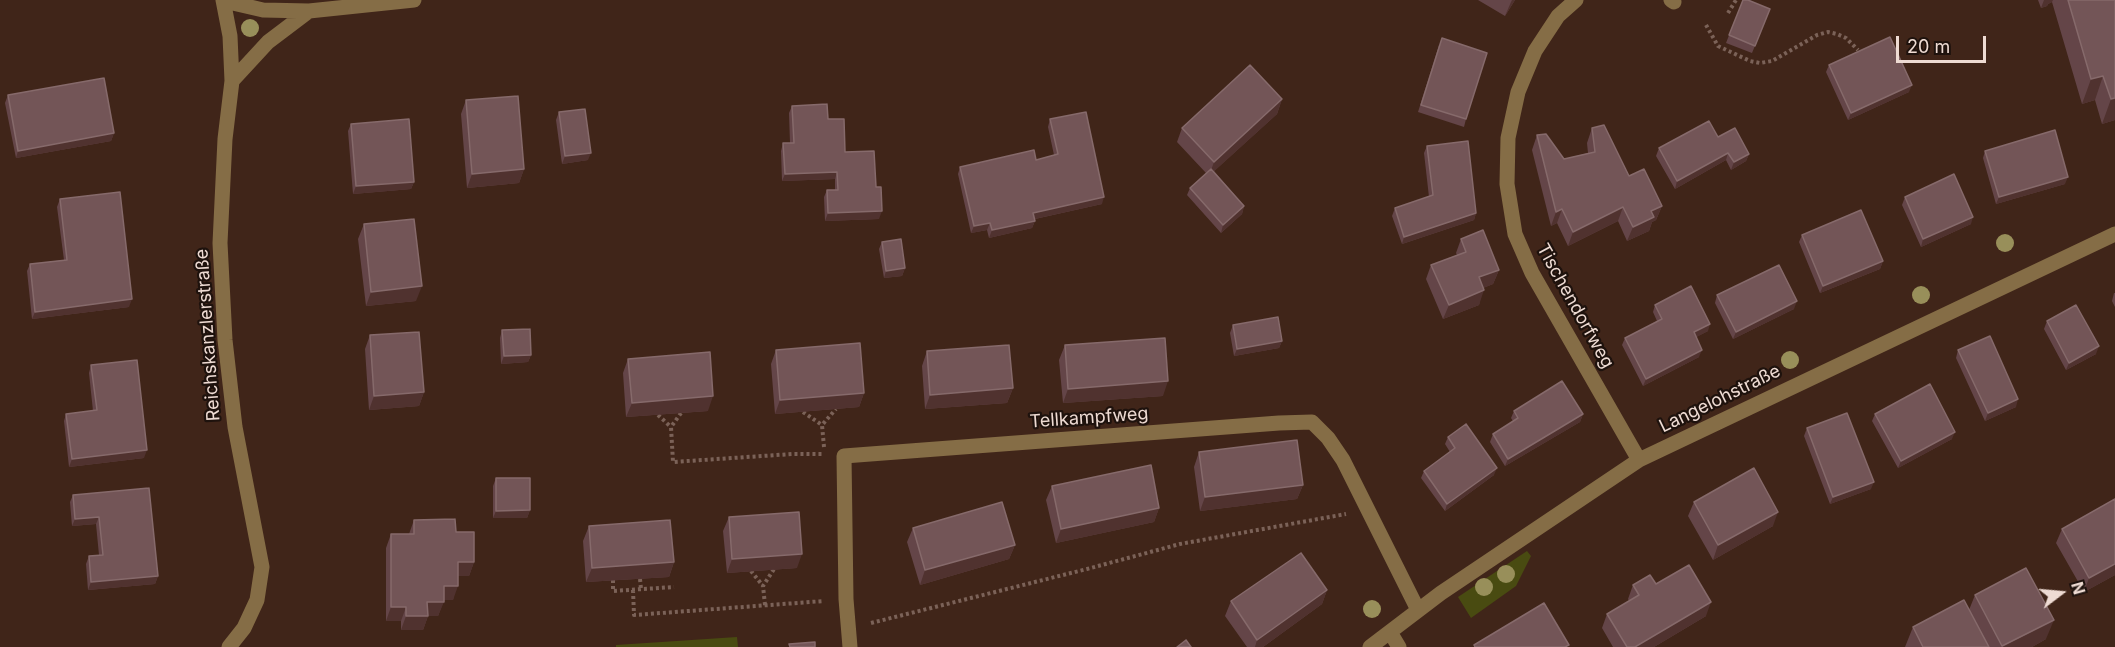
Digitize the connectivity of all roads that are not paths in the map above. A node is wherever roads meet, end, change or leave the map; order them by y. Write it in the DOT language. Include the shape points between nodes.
graph roads {
  1 [pos="224,0"];
  2 [pos="414,0"];
  3 [pos="1576,0"];
  4 [pos="309,11"];
  5 [pos="232,81"];
  6 [pos="2115,234"];
  7 [pos="1640,460"];
  8 [pos="1418,610"];
  9 [pos="1390,632"];
  10 [pos="229,647"];
  11 [pos="850,647"];
  12 [pos="1370,647"];
  13 [pos="1399,647"];
  1 -- 4 [label="street, Reichskanzlerstraße" via="263,10"];
  1 -- 5 [label="street, Reichskanzlerstraße"];
  2 -- 4 [label="street, Reichskanzlerstraße"];
  3 -- 7 [label="street, Tischendorfweg" via="1558,16 1535,51 1518,92 1508,138 1507,184 1515,234 1532,273"];
  4 -- 5 [label="street" via="267,42"];
  5 -- 10 [label="street, Reichskanzlerstraße" via="220,239 225,340 235,427 262,567 257,600 244,628"];
  6 -- 7 [label="street, Langelohstraße"];
  7 -- 8 [label="street, Langelohstraße"];
  8 -- 9 [label="street, Langelohstraße"];
  8 -- 11 [label="street, Tellkampfweg" via="1343,460 1328,438 1312,423 1279,423 844,456"];
  9 -- 12 [label="street, Langelohstraße"];
  9 -- 13 [label="street"];
}
